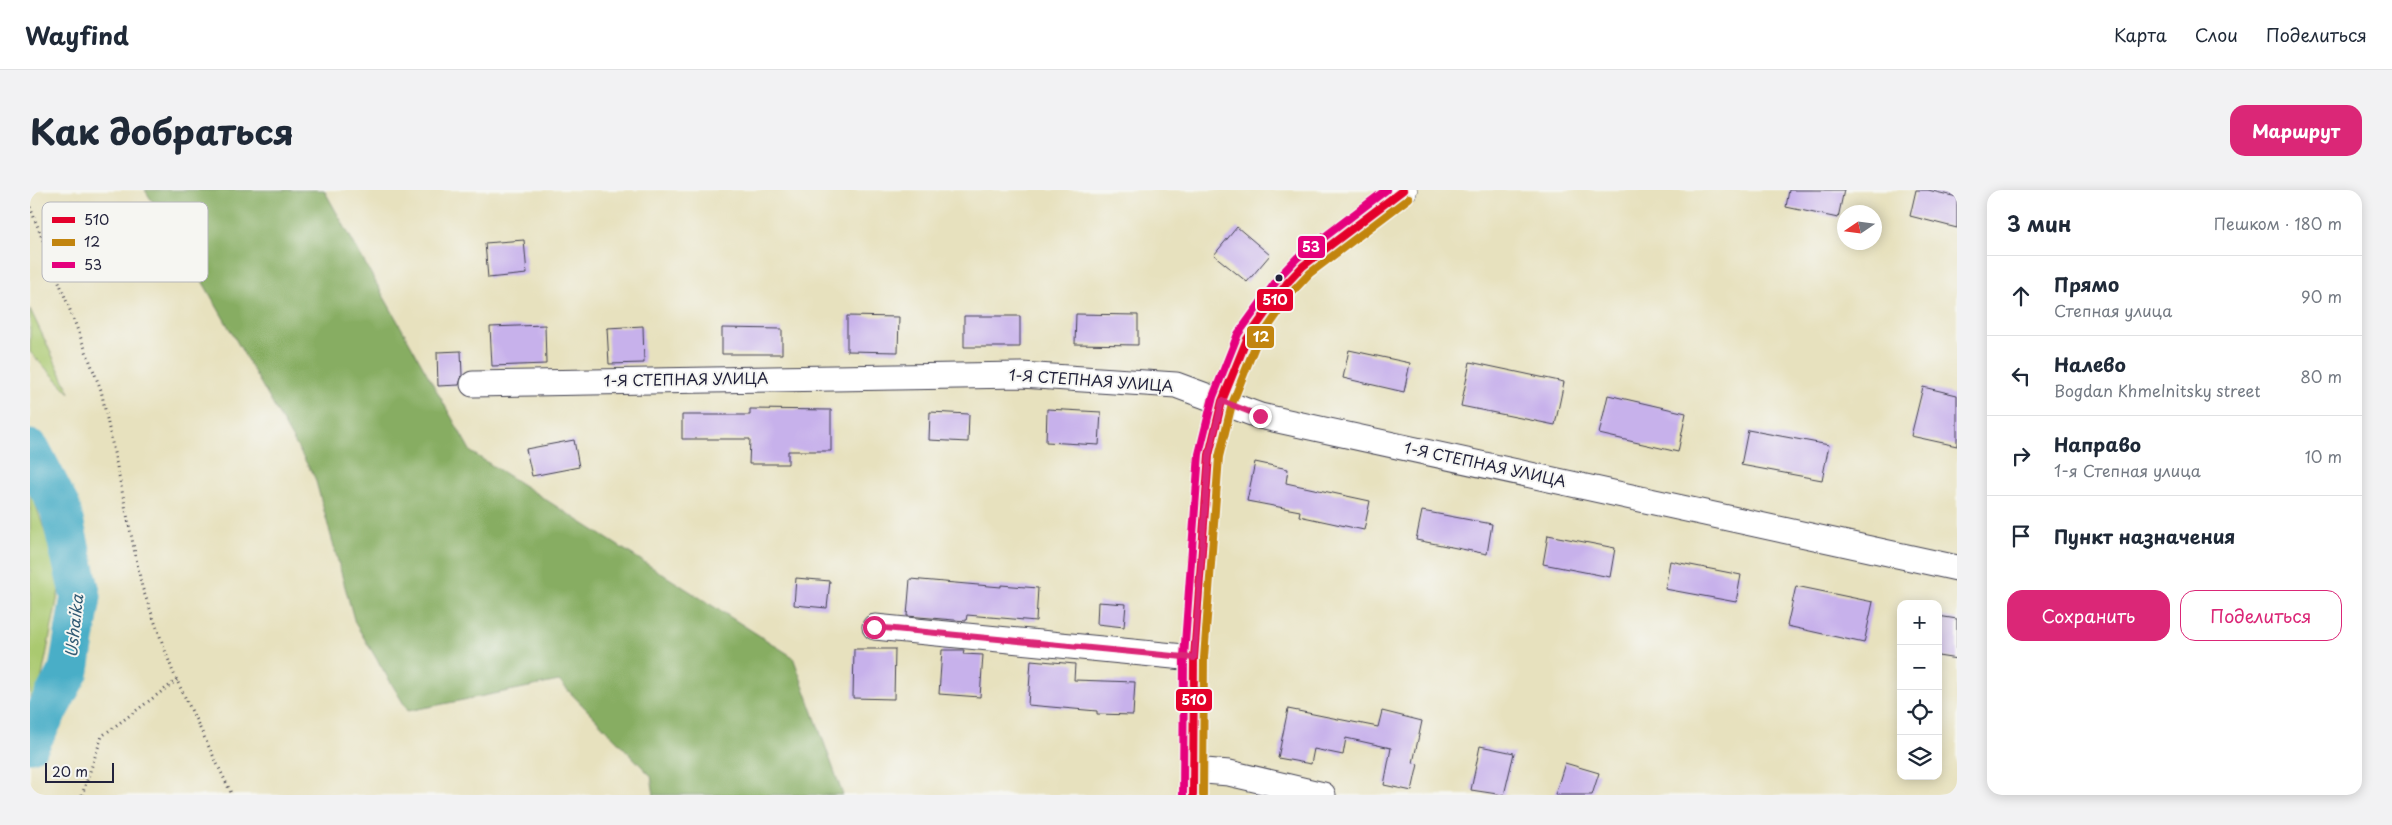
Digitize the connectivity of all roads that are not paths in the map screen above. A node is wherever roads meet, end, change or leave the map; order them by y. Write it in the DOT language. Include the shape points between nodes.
graph roads {
  1 [pos="1403,190"];
  2 [pos="473,384"];
  3 [pos="1222,401"];
  4 [pos="1957,568"];
  5 [pos="874,627"];
  6 [pos="1194,658"];
  7 [pos="1193,783"];
  8 [pos="1323,795"];
  1 -- 3 [label="street" via="1303,266 1287,283 1247,339"];
  2 -- 3 [label="street, 1-Я СТЕПНАЯ УЛИЦА" via="1021,375 1176,385"];
  3 -- 4 [label="street, 1-Я СТЕПНАЯ УЛИЦА" via="1260,416"];
  3 -- 6 [label="street" via="1209,455"];
  5 -- 6 [label="street"];
  6 -- 7 [label="street"];
  7 -- 8 [label="street" via="1229,773"];
}
